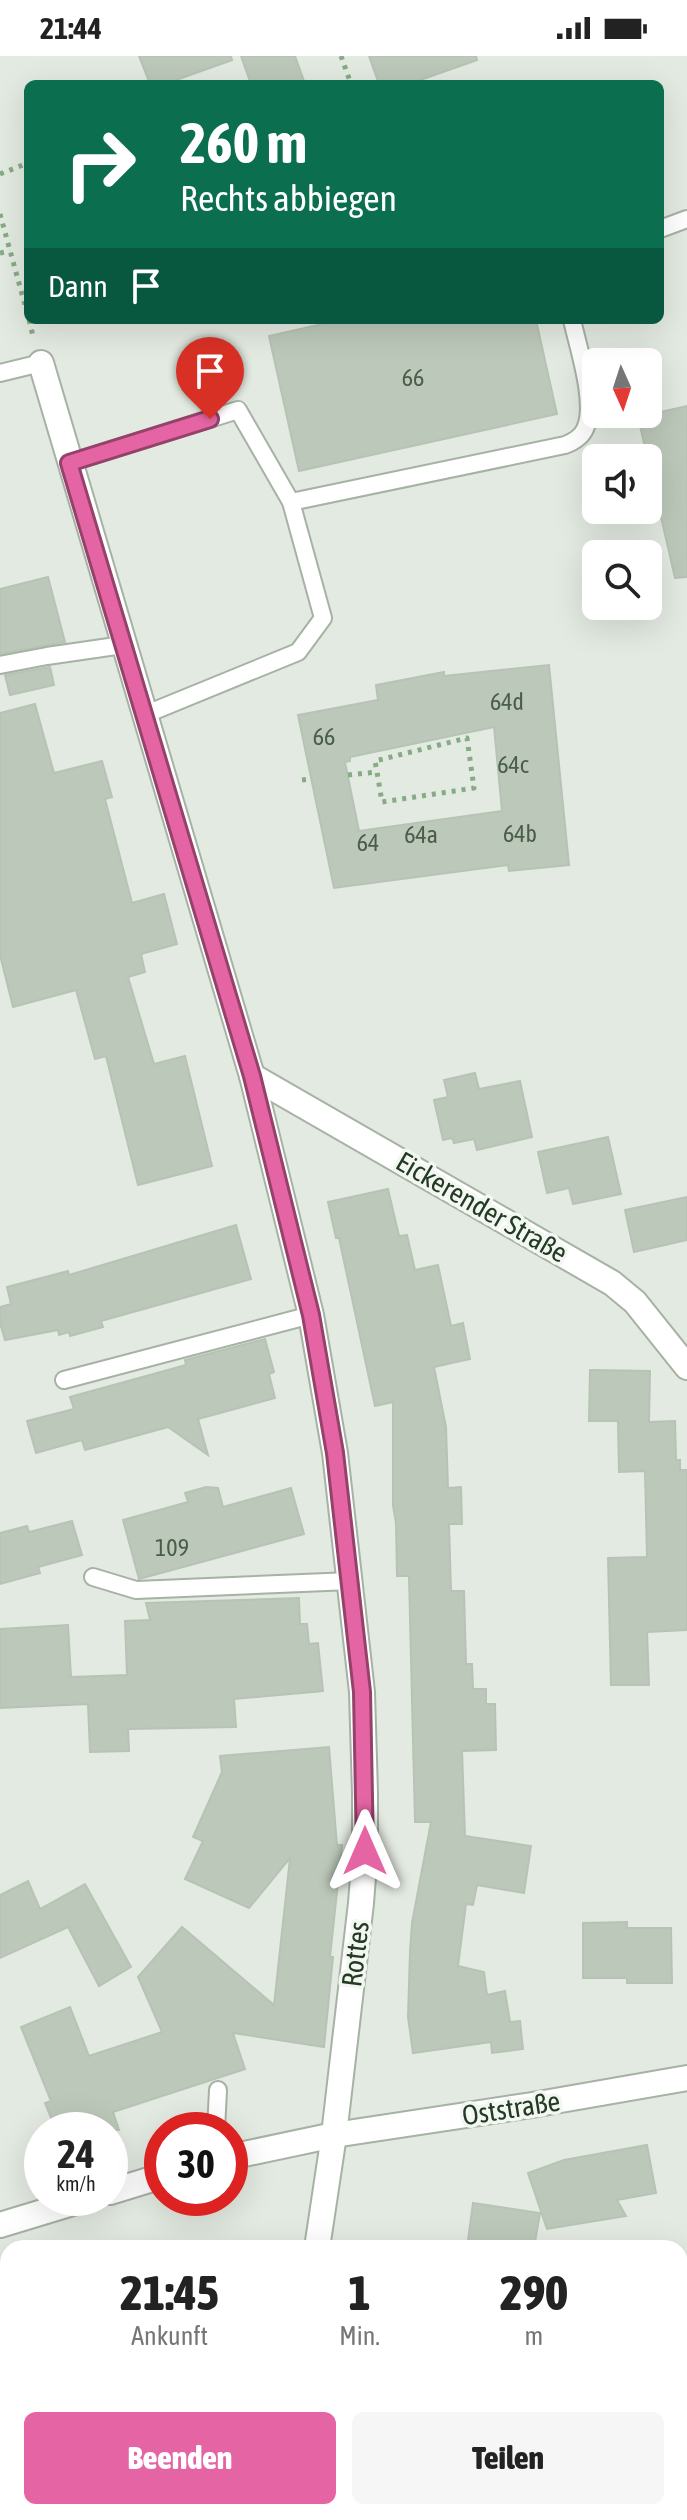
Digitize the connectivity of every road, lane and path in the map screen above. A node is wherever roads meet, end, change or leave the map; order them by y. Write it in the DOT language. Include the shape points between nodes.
graph roads {
  1 [pos="341,56"];
  2 [pos="350,80"];
  3 [pos="24,165"];
  4 [pos="0,174"];
  5 [pos="0,214"];
  6 [pos="687,219"];
  7 [pos="664,228"];
  8 [pos="10,251"];
  9 [pos="0,253"];
  10 [pos="24,302"];
  11 [pos="573,324"];
  12 [pos="41,363"];
  13 [pos="0,373"];
  14 [pos="69,463"];
  15 [pos="291,502"];
  16 [pos="123,645"];
  17 [pos="0,665"];
  18 [pos="144,715"];
  19 [pos="377,772"];
  20 [pos="348,775"];
  21 [pos="312,779"];
  22 [pos="302,780"];
  23 [pos="252,1076"];
  24 [pos="311,1315"];
  25 [pos="687,1367"];
  26 [pos="64,1380"];
  27 [pos="93,1577"];
  28 [pos="351,1581"];
  29 [pos="687,2078"];
  30 [pos="218,2090"];
  31 [pos="217,2112"];
  32 [pos="334,2135"];
  33 [pos="248,2153"];
  34 [pos="30,2216"];
  35 [pos="0,2225"];
  36 [pos="318,2240"];
  1 -- 2 [label="path"];
  3 -- 4 [label="path"];
  5 -- 8 [label="path"];
  6 -- 7 [label="lane"];
  8 -- 9 [label="path"];
  8 -- 10 [label="path"];
  11 -- 15 [label="lane" via="588,399 586,427 578,438 565,445"];
  12 -- 13 [label="lane"];
  12 -- 14 [label="street, Rottes"];
  14 -- 15 [label="lane" via="238,410"];
  14 -- 16 [label="street, Rottes"];
  15 -- 18 [label="lane" via="323,618 298,652"];
  16 -- 17 [label="lane"];
  16 -- 18 [label="street, Rottes"];
  18 -- 23 [label="street, Rottes"];
  19 -- 19 [label="path" via="382,802 474,788 467,738 375,761"];
  19 -- 20 [label="path"];
  21 -- 22 [label="path"];
  23 -- 24 [label="street, Rottes"];
  23 -- 25 [label="street, Eickerender Straße" via="612,1283 635,1302"];
  24 -- 26 [label="lane"];
  24 -- 28 [label="street, Rottes"];
  27 -- 28 [label="lane" via="136,1590"];
  28 -- 32 [label="street, Rottes" via="362,1692 365,1851"];
  29 -- 32 [label="street, Oststraße"];
  30 -- 31 [label="lane"];
  32 -- 33 [label="street"];
  32 -- 36 [label="street, Rottes"];
  34 -- 35 [label="street"];
}
